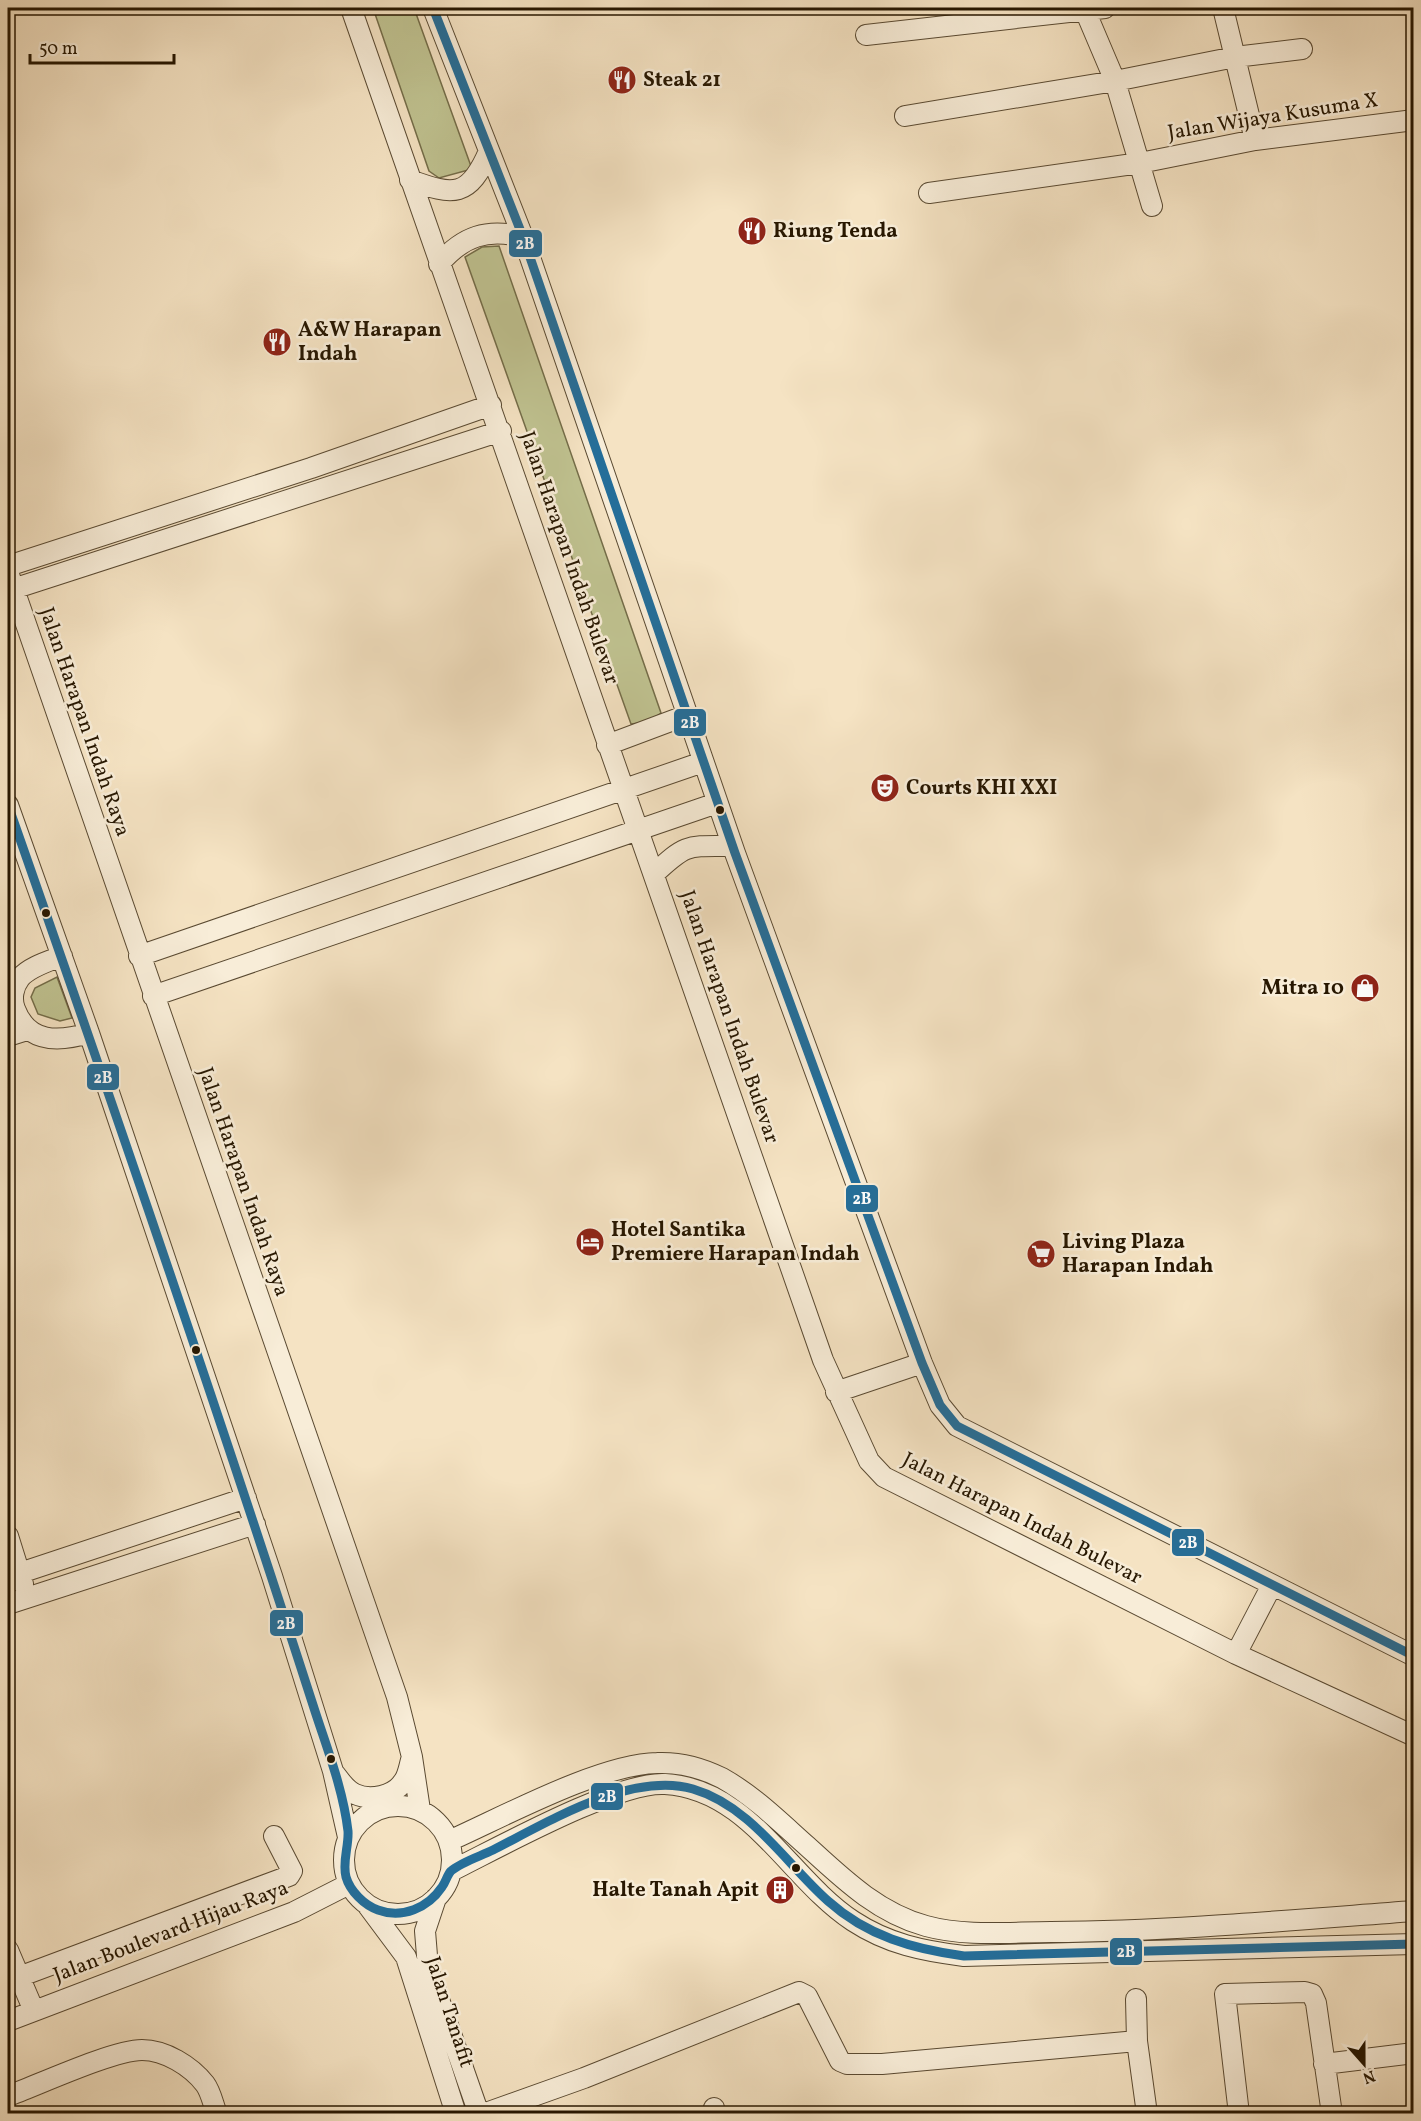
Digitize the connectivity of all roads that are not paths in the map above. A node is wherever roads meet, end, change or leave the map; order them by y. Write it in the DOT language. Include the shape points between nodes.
graph roads {
  1 [pos="351,8"];
  2 [pos="433,8"];
  3 [pos="1105,8"];
  4 [pos="1222,8"];
  5 [pos="1085,9"];
  6 [pos="866,35"];
  7 [pos="1302,48"];
  8 [pos="1235,57"];
  9 [pos="1115,81"];
  10 [pos="905,116"];
  11 [pos="1413,120"];
  12 [pos="1255,140"];
  13 [pos="489,151"];
  14 [pos="1140,163"];
  15 [pos="410,180"];
  16 [pos="929,193"];
  17 [pos="1152,206"];
  18 [pos="523,237"];
  19 [pos="439,264"];
  20 [pos="491,405"];
  21 [pos="501,431"];
  22 [pos="8,566"];
  23 [pos="10,580"];
  24 [pos="687,715"];
  25 [pos="607,745"];
  26 [pos="703,762"];
  27 [pos="623,791"];
  28 [pos="717,802"];
  29 [pos="8,805"];
  30 [pos="638,831"];
  31 [pos="732,846"];
  32 [pos="654,874"];
  33 [pos="62,956"];
  34 [pos="139,956"];
  35 [pos="153,996"];
  36 [pos="10,997"];
  37 [pos="27,1030"];
  38 [pos="89,1034"];
  39 [pos="8,1036"];
  40 [pos="913,1366"];
  41 [pos="836,1392"];
  42 [pos="246,1498"];
  43 [pos="255,1524"];
  44 [pos="8,1536"];
  45 [pos="14,1575"];
  46 [pos="1269,1592"];
  47 [pos="28,1598"];
  48 [pos="8,1604"];
  49 [pos="1238,1651"];
  50 [pos="1413,1656"];
  51 [pos="1413,1736"];
  52 [pos="412,1757"];
  53 [pos="333,1771"];
  54 [pos="420,1810"];
  55 [pos="274,1836"];
  56 [pos="348,1838"];
  57 [pos="449,1841"];
  58 [pos="451,1870"];
  59 [pos="349,1884"];
  60 [pos="436,1898"];
  61 [pos="364,1902"];
  62 [pos="1413,1911"];
  63 [pos="1413,1944"];
  64 [pos="8,1950"];
  65 [pos="13,1979"];
  66 [pos="1136,1999"];
  67 [pos="34,2011"];
  68 [pos="8,2017"];
  69 [pos="1137,2041"];
  70 [pos="1413,2053"];
  71 [pos="1324,2064"];
  72 [pos="8,2096"];
  73 [pos="217,2114"];
  74 [pos="456,2114"];
  75 [pos="481,2114"];
  76 [pos="1147,2114"];
  77 [pos="1239,2114"];
  78 [pos="1332,2114"];
  1 -- 15 [label="street, Jalan Harapan Indah Bulevar"];
  2 -- 13 [label="street"];
  3 -- 5 [label="street"];
  4 -- 8 [label="street"];
  5 -- 6 [label="street"];
  5 -- 9 [label="street"];
  7 -- 8 [label="street"];
  8 -- 9 [label="street"];
  8 -- 12 [label="street"];
  9 -- 10 [label="street"];
  9 -- 14 [label="street"];
  11 -- 12 [label="street, Jalan Wijaya Kusuma X"];
  12 -- 14 [label="street, Jalan Wijaya Kusuma X"];
  13 -- 15 [label="street" via="478,176 457,190 442,192"];
  13 -- 18 [label="street"];
  14 -- 16 [label="street, Jalan Wijaya Kusuma X"];
  14 -- 17 [label="street"];
  15 -- 19 [label="street, Jalan Harapan Indah Bulevar"];
  18 -- 19 [label="street" via="504,232 477,236 455,245"];
  18 -- 24 [label="street"];
  19 -- 20 [label="street, Jalan Harapan Indah Bulevar"];
  20 -- 21 [label="street, Jalan Harapan Indah Bulevar"];
  20 -- 22 [label="street" via="300,472"];
  21 -- 23 [label="street"];
  21 -- 25 [label="street, Jalan Harapan Indah Bulevar"];
  23 -- 34 [label="street, Jalan Harapan Indah Raya"];
  24 -- 25 [label="street"];
  24 -- 26 [label="street"];
  25 -- 27 [label="street, Jalan Harapan Indah Bulevar"];
  26 -- 27 [label="street"];
  26 -- 28 [label="street"];
  27 -- 30 [label="street, Jalan Harapan Indah Bulevar"];
  27 -- 34 [label="street"];
  28 -- 30 [label="street"];
  28 -- 31 [label="street"];
  29 -- 33 [label="street"];
  30 -- 32 [label="street, Jalan Harapan Indah Bulevar"];
  30 -- 35 [label="street"];
  31 -- 32 [label="street" via="679,850"];
  31 -- 40 [label="street"];
  32 -- 41 [label="street, Jalan Harapan Indah Bulevar"];
  33 -- 36 [label="street" via="42,963 20,978"];
  33 -- 38 [label="street"];
  34 -- 35 [label="street, Jalan Harapan Indah Raya"];
  35 -- 52 [label="street, Jalan Harapan Indah Raya" via="397,1697"];
  36 -- 37 [label="street"];
  37 -- 38 [label="street" via="46,1038 66,1040"];
  37 -- 39 [label="street"];
  38 -- 42 [label="street"];
  40 -- 41 [label="street"];
  40 -- 46 [label="street" via="957,1426"];
  41 -- 49 [label="street, Jalan Harapan Indah Bulevar" via="869,1461 884,1477"];
  42 -- 43 [label="street"];
  42 -- 45 [label="street"];
  43 -- 47 [label="street"];
  43 -- 53 [label="street"];
  44 -- 45 [label="street"];
  45 -- 47 [label="street"];
  46 -- 49 [label="street"];
  46 -- 50 [label="street"];
  47 -- 48 [label="street"];
  49 -- 51 [label="street, Jalan Harapan Indah Bulevar"];
  52 -- 53 [label="street" via="403,1783 393,1792 377,1797 356,1795 344,1787"];
  52 -- 54 [label="street, Jalan Harapan Indah Raya"];
  53 -- 56 [label="street"];
  54 -- 56 [label="street" via="396,1806 379,1810 363,1819"];
  54 -- 57 [label="street" via="438,1823"];
  55 -- 65 [label="street" via="290,1864 289,1876"];
  56 -- 59 [label="street" via="344,1861"];
  57 -- 58 [label="street"];
  57 -- 62 [label="street" via="574,1785 626,1767 665,1763 696,1768 721,1778 774,1816 865,1897 895,1915 927,1926 964,1932 1131,1931"];
  58 -- 60 [label="street"];
  58 -- 63 [label="street" via="597,1802 665,1784 717,1800 737,1813 852,1920 915,1950 964,1956"];
  59 -- 61 [label="street"];
  59 -- 67 [label="street, Jalan Boulevard Hijau Raya" via="294,1912"];
  60 -- 61 [label="street" via="406,1913 384,1912"];
  60 -- 75 [label="street, Jalan Tanafit" via="425,1931 428,1968"];
  61 -- 74 [label="street, Jalan Tanafit" via="406,1957"];
  64 -- 65 [label="street"];
  65 -- 67 [label="street"];
  66 -- 69 [label="street"];
  67 -- 68 [label="street, Jalan Boulevard Hijau Raya"];
  69 -- 75 [label="street" via="847,2064 837,2057 807,1996 799,1992 584,2078"];
  69 -- 76 [label="street"];
  70 -- 71 [label="street"];
  71 -- 77 [label="street" via="1312,1994 1225,1994"];
  71 -- 78 [label="street"];
  72 -- 73 [label="street" via="126,2052 148,2050 183,2064 206,2085"];
}
